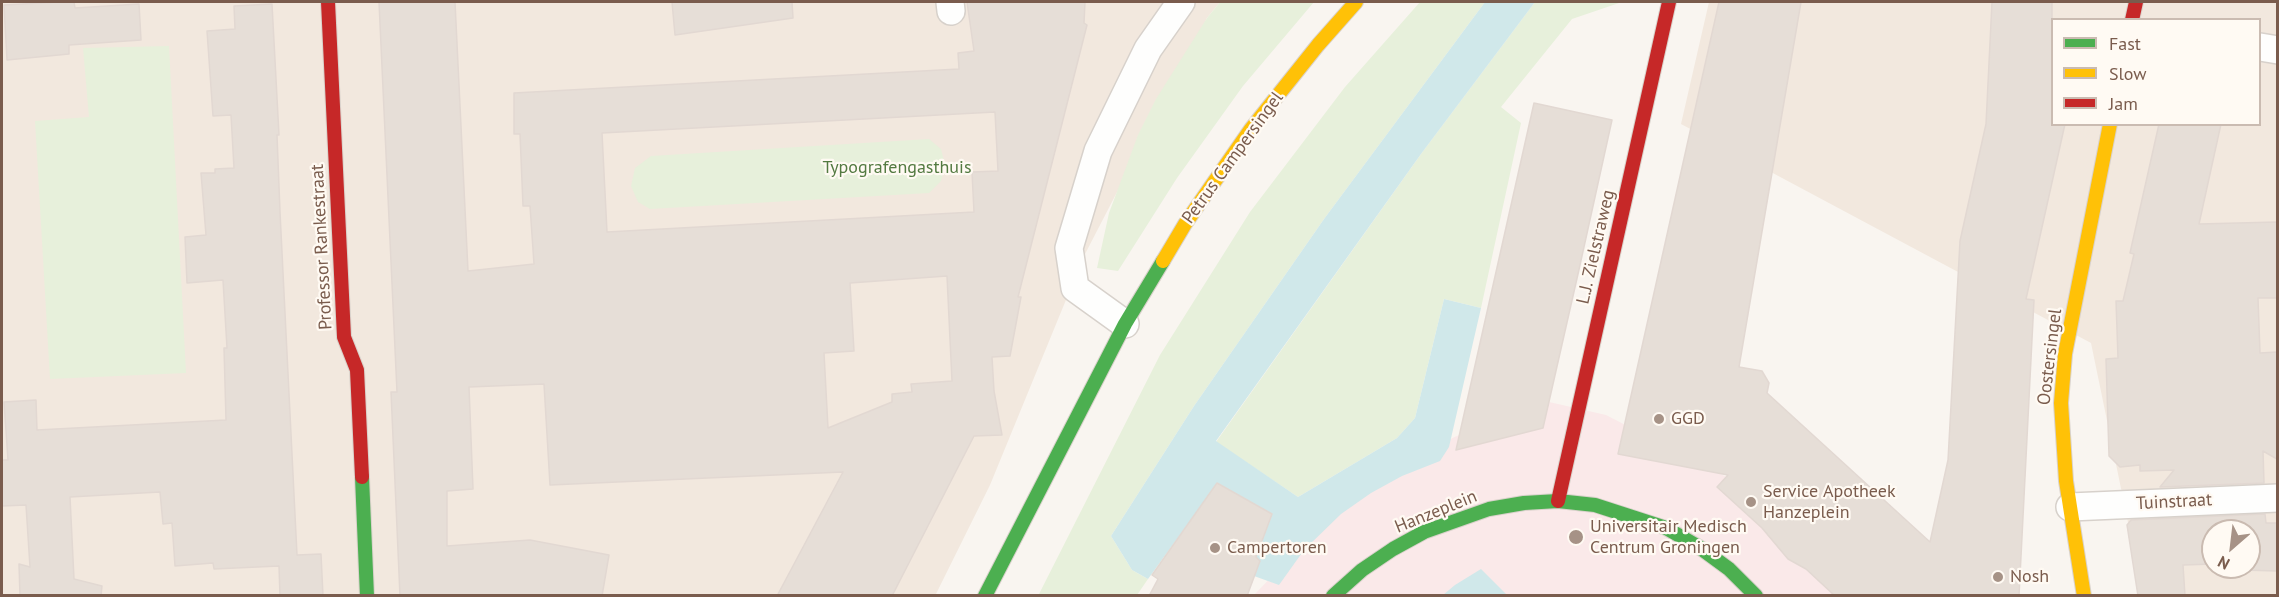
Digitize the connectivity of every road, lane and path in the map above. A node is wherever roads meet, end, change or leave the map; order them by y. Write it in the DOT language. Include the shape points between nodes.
graph roads {
  1 [pos="328,2"];
  2 [pos="1181,2"];
  3 [pos="1356,2"];
  4 [pos="1669,2"];
  5 [pos="2136,2"];
  6 [pos="2132,18"];
  7 [pos="2261,47"];
  8 [pos="2277,51"];
  9 [pos="2110,126"];
  10 [pos="1125,324"];
  11 [pos="2277,498"];
  12 [pos="1558,501"];
  13 [pos="2070,507"];
  14 [pos="987,594"];
  15 [pos="367,596"];
  16 [pos="1333,596"];
  17 [pos="1756,596"];
  18 [pos="2084,596"];
  1 -- 15 [label="street, Professor Rankestraat" via="344,337 357,370"];
  2 -- 10 [label="street" via="1148,49 1098,151 1069,248 1075,288"];
  3 -- 10 [label="street, Petrus Campersingel" via="1290,79 1217,176"];
  4 -- 12 [label="street, L.J. Zielstraweg"];
  5 -- 6 [label="street"];
  7 -- 8 [label="street"];
  9 -- 13 [label="street, Oostersingel" via="2065,354 2062,442"];
  10 -- 14 [label="street, Petrus Campersingel"];
  11 -- 13 [label="street, Tuinstraat"];
  12 -- 16 [label="street, Hanzeplein" via="1489,509 1424,532 1369,565"];
  12 -- 17 [label="street, Hanzeplein" via="1595,505 1666,528 1729,569"];
  13 -- 18 [label="street, Oostersingel"];
}
